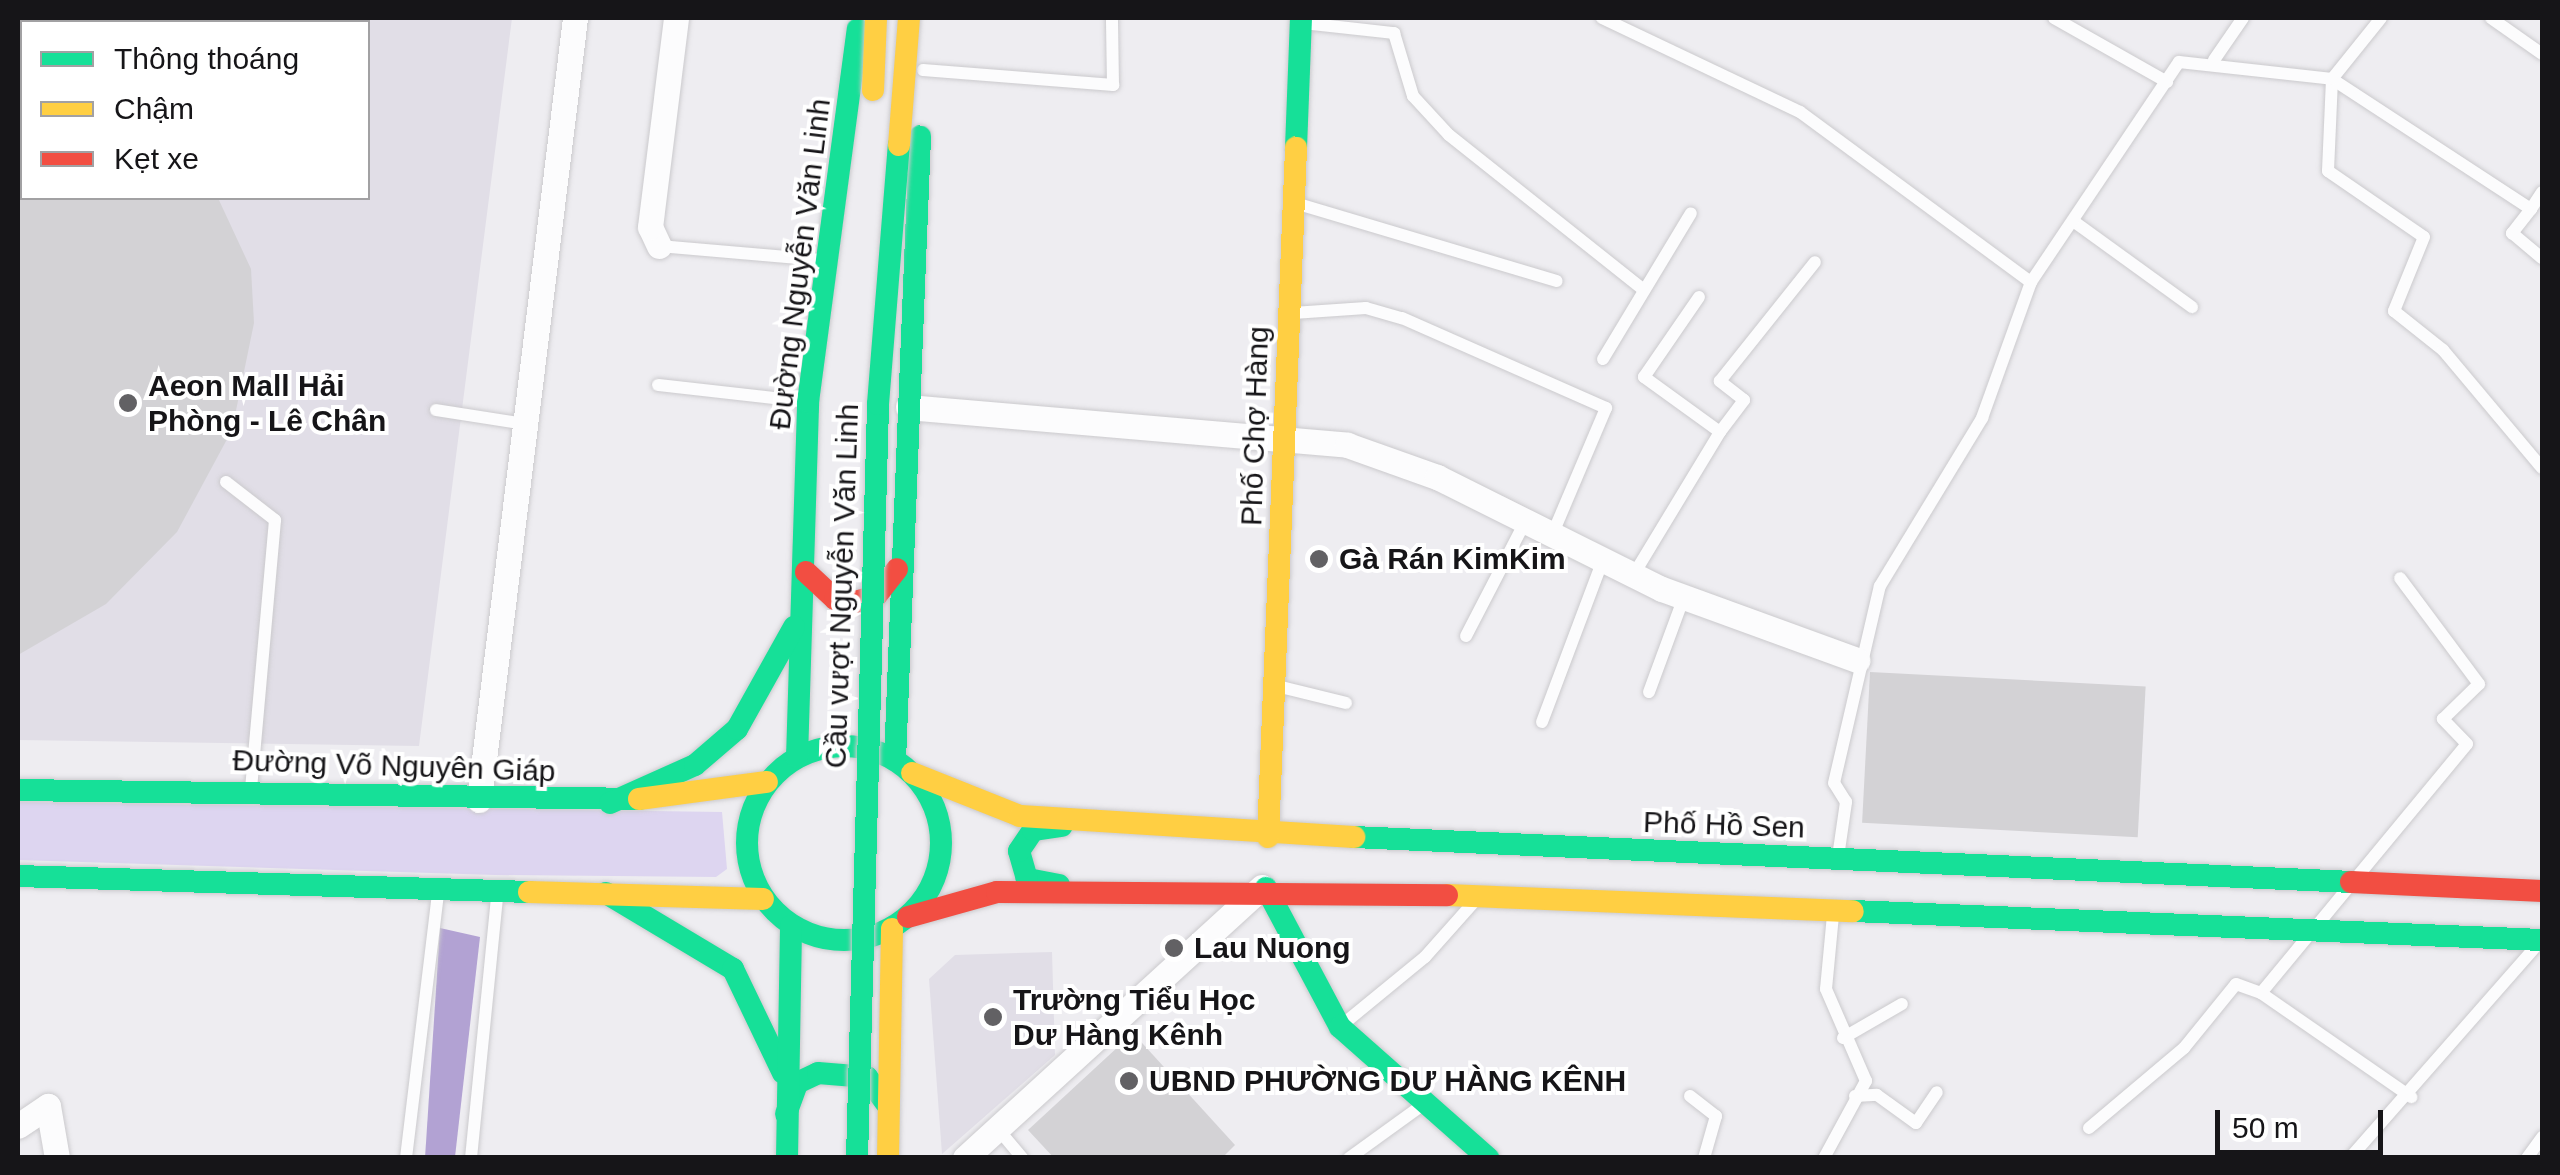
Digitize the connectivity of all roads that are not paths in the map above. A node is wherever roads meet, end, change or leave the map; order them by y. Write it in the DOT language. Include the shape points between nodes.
graph roads {
  1 [pos="576,18"];
  2 [pos="676,18"];
  3 [pos="860,18"];
  4 [pos="876,18"];
  5 [pos="909,18"];
  6 [pos="923,18"];
  7 [pos="1112,18"];
  8 [pos="1602,18"];
  9 [pos="2054,18"];
  10 [pos="2243,18"];
  11 [pos="2381,18"];
  12 [pos="2491,18"];
  13 [pos="1301,20"];
  14 [pos="2542,54"];
  15 [pos="2214,60"];
  16 [pos="923,70"];
  17 [pos="2332,79"];
  18 [pos="2167,82"];
  19 [pos="870,140"];
  20 [pos="2542,192"];
  21 [pos="867,200"];
  22 [pos="1292,202"];
  23 [pos="2531,209"];
  24 [pos="1690,213"];
  25 [pos="2073,220"];
  26 [pos="659,246"];
  27 [pos="2542,258"];
  28 [pos="834,262"];
  29 [pos="1816,262"];
  30 [pos="1557,281"];
  31 [pos="2031,282"];
  32 [pos="1644,290"];
  33 [pos="1700,297"];
  34 [pos="2192,306"];
  35 [pos="1289,314"];
  36 [pos="1603,360"];
  37 [pos="658,385"];
  38 [pos="808,402"];
  39 [pos="908,407"];
  40 [pos="436,410"];
  41 [pos="525,424"];
  42 [pos="1720,432"];
  43 [pos="1285,441"];
  44 [pos="2542,468"];
  45 [pos="226,482"];
  46 [pos="1525,522"];
  47 [pos="1552,535"];
  48 [pos="1604,560"];
  49 [pos="900,561"];
  50 [pos="806,572"];
  51 [pos="1634,574"];
  52 [pos="2400,578"];
  53 [pos="1684,597"];
  54 [pos="804,602"];
  55 [pos="843,619"];
  56 [pos="1466,636"];
  57 [pos="1857,660"];
  58 [pos="1275,685"];
  59 [pos="1649,692"];
  60 [pos="1346,703"];
  61 [pos="837,719"];
  62 [pos="1542,722"];
  63 [pos="797,757"];
  64 [pos="904,766"];
  65 [pos="835,773"];
  66 [pos="767,782"];
  67 [pos="18,790"];
  68 [pos="251,790"];
  69 [pos="479,800"];
  70 [pos="610,803"];
  71 [pos="1083,825"];
  72 [pos="1268,837"];
  73 [pos="1837,860"];
  74 [pos="18,876"];
  75 [pos="2351,882"];
  76 [pos="2400,886"];
  77 [pos="1079,887"];
  78 [pos="1264,888"];
  79 [pos="2542,891"];
  80 [pos="606,893"];
  81 [pos="438,894"];
  82 [pos="496,897"];
  83 [pos="1478,897"];
  84 [pos="763,898"];
  85 [pos="1834,909"];
  86 [pos="830,917"];
  87 [pos="900,923"];
  88 [pos="791,926"];
  89 [pos="2322,930"];
  90 [pos="2401,934"];
  91 [pos="2541,940"];
  92 [pos="828,970"];
  93 [pos="2261,993"];
  94 [pos="1902,1004"];
  95 [pos="1340,1027"];
  96 [pos="1844,1038"];
  97 [pos="828,1044"];
  98 [pos="783,1073"];
  99 [pos="1937,1092"];
  100 [pos="1690,1096"];
  101 [pos="1855,1096"];
  102 [pos="2411,1098"];
  103 [pos="828,1101"];
  104 [pos="1426,1102"];
  105 [pos="889,1109"];
  106 [pos="786,1114"];
  107 [pos="18,1126"];
  108 [pos="2089,1128"];
  109 [pos="998,1129"];
  110 [pos="57,1158"];
  111 [pos="406,1158"];
  112 [pos="471,1158"];
  113 [pos="787,1158"];
  114 [pos="857,1158"];
  115 [pos="888,1158"];
  116 [pos="965,1158"];
  117 [pos="1022,1158"];
  118 [pos="1349,1158"];
  119 [pos="1488,1158"];
  120 [pos="1704,1158"];
  121 [pos="1824,1158"];
  122 [pos="2350,1158"];
  1 -- 41 [label="street"];
  2 -- 26 [label="street" via="650,227"];
  3 -- 28 [label="main road, Đường Nguyễn Văn Linh"];
  4 -- 19 [label="main road, bridge"];
  5 -- 114 [label="main road, Cầu vượt Nguyễn Văn Linh, bridge" via="878,404"];
  6 -- 16 [label="main road"];
  7 -- 16 [label="lane" via="1112,86"];
  8 -- 31 [label="lane" via="1800,112"];
  9 -- 18 [label="lane"];
  10 -- 15 [label="lane"];
  11 -- 17 [label="lane"];
  12 -- 14 [label="lane"];
  13 -- 22 [label="main road, Phố Chợ Hàng"];
  13 -- 32 [label="lane" via="1394,33 1413,96 1449,135"];
  15 -- 17 [label="lane"];
  15 -- 18 [label="lane" via="2187,58"];
  16 -- 39 [label="main road"];
  17 -- 23 [label="lane"];
  17 -- 44 [label="lane" via="2328,171 2424,238 2394,311 2444,350"];
  18 -- 25 [label="lane"];
  20 -- 23 [label="lane"];
  21 -- 55 [label="main road, Cầu vượt Nguyễn Văn Linh"];
  22 -- 30 [label="lane"];
  22 -- 35 [label="main road, Phố Chợ Hàng"];
  23 -- 27 [label="lane" via="2512,232"];
  24 -- 32 [label="lane"];
  25 -- 31 [label="lane"];
  25 -- 34 [label="lane"];
  26 -- 28 [label="lane"];
  28 -- 38 [label="main road, Đường Nguyễn Văn Linh"];
  29 -- 42 [label="lane" via="1720,381 1744,400"];
  31 -- 57 [label="lane" via="1982,418 1880,586"];
  32 -- 36 [label="lane"];
  33 -- 42 [label="lane" via="1644,377"];
  35 -- 43 [label="main road, Phố Chợ Hàng"];
  35 -- 47 [label="lane" via="1366,308 1402,318 1606,408"];
  37 -- 38 [label="lane"];
  38 -- 50 [label="main road, Đường Nguyễn Văn Linh"];
  39 -- 43 [label="street"];
  39 -- 49 [label="main road"];
  40 -- 41 [label="lane"];
  41 -- 69 [label="street"];
  42 -- 51 [label="lane"];
  43 -- 46 [label="street" via="1347,445"];
  43 -- 58 [label="main road, Phố Chợ Hàng"];
  45 -- 68 [label="lane" via="274,520"];
  46 -- 47 [label="street"];
  46 -- 56 [label="lane"];
  47 -- 48 [label="street"];
  48 -- 51 [label="street"];
  48 -- 62 [label="lane"];
  49 -- 50 [label="main road" via="892,582 855,602 835,599"];
  49 -- 64 [label="main road"];
  50 -- 54 [label="main road, Đường Nguyễn Văn Linh"];
  51 -- 53 [label="street"];
  52 -- 75 [label="lane" via="2479,684 2443,719 2466,744"];
  53 -- 57 [label="street"];
  53 -- 59 [label="lane"];
  54 -- 63 [label="main road, Đường Nguyễn Văn Linh"];
  54 -- 70 [label="main road" via="768,685 737,729 695,765"];
  57 -- 73 [label="lane" via="1834,783 1846,802"];
  58 -- 60 [label="lane"];
  58 -- 72 [label="main road, Phố Chợ Hàng"];
  61 -- 65 [label="main road, Cầu vượt Nguyễn Văn Linh"];
  63 -- 64 [label="main road" via="846,745"];
  63 -- 66 [label="main road"];
  64 -- 71 [label="main road, Phố Hồ Sen" via="1020,816"];
  64 -- 87 [label="main road" via="942,844 938,871"];
  66 -- 70 [label="main road, Đường Võ Nguyên Giáp"];
  66 -- 84 [label="main road" via="746,850"];
  67 -- 68 [label="main road, Đường Võ Nguyên Giáp"];
  68 -- 69 [label="main road, Đường Võ Nguyên Giáp"];
  69 -- 70 [label="main road, Đường Võ Nguyên Giáp"];
  71 -- 72 [label="main road, Phố Hồ Sen"];
  71 -- 77 [label="main road" via="1032,830 1020,851 1027,879"];
  72 -- 73 [label="main road, Phố Hồ Sen"];
  73 -- 75 [label="main road, Phố Hồ Sen"];
  74 -- 81 [label="main road"];
  75 -- 76 [label="main road, Phố Hồ Sen"];
  75 -- 89 [label="lane"];
  76 -- 79 [label="main road, Phố Hồ Sen"];
  76 -- 90 [label="main road"];
  77 -- 78 [label="main road"];
  77 -- 87 [label="main road" via="997,892"];
  78 -- 83 [label="main road"];
  78 -- 95 [label="main road"];
  78 -- 109 [label="street"];
  80 -- 82 [label="main road"];
  80 -- 84 [label="main road"];
  80 -- 98 [label="main road" via="734,969"];
  81 -- 82 [label="main road"];
  81 -- 111 [label="lane"];
  82 -- 112 [label="lane"];
  83 -- 85 [label="main road"];
  83 -- 95 [label="lane" via="1425,957"];
  84 -- 88 [label="main road"];
  85 -- 89 [label="main road"];
  85 -- 96 [label="lane" via="1826,990"];
  86 -- 92 [label="main road"];
  87 -- 88 [label="main road" via="841,942"];
  87 -- 105 [label="main road"];
  88 -- 98 [label="main road"];
  89 -- 90 [label="main road"];
  89 -- 93 [label="lane"];
  90 -- 91 [label="main road"];
  91 -- 102 [label="lane"];
  93 -- 102 [label="lane"];
  93 -- 108 [label="lane" via="2236,984 2184,1048"];
  94 -- 96 [label="lane"];
  95 -- 104 [label="main road"];
  96 -- 101 [label="lane" via="1866,1081"];
  97 -- 103 [label="main road"];
  98 -- 106 [label="main road"];
  99 -- 101 [label="lane" via="1916,1123 1877,1095"];
  100 -- 120 [label="lane" via="1716,1116"];
  101 -- 121 [label="lane"];
  102 -- 122 [label="lane"];
  104 -- 118 [label="lane"];
  104 -- 119 [label="main road"];
  105 -- 106 [label="main road" via="867,1077 818,1073 797,1084"];
  105 -- 115 [label="main road"];
  106 -- 113 [label="main road"];
  107 -- 110 [label="street" via="48,1106"];
  109 -- 116 [label="street"];
  109 -- 117 [label="lane"];
}
